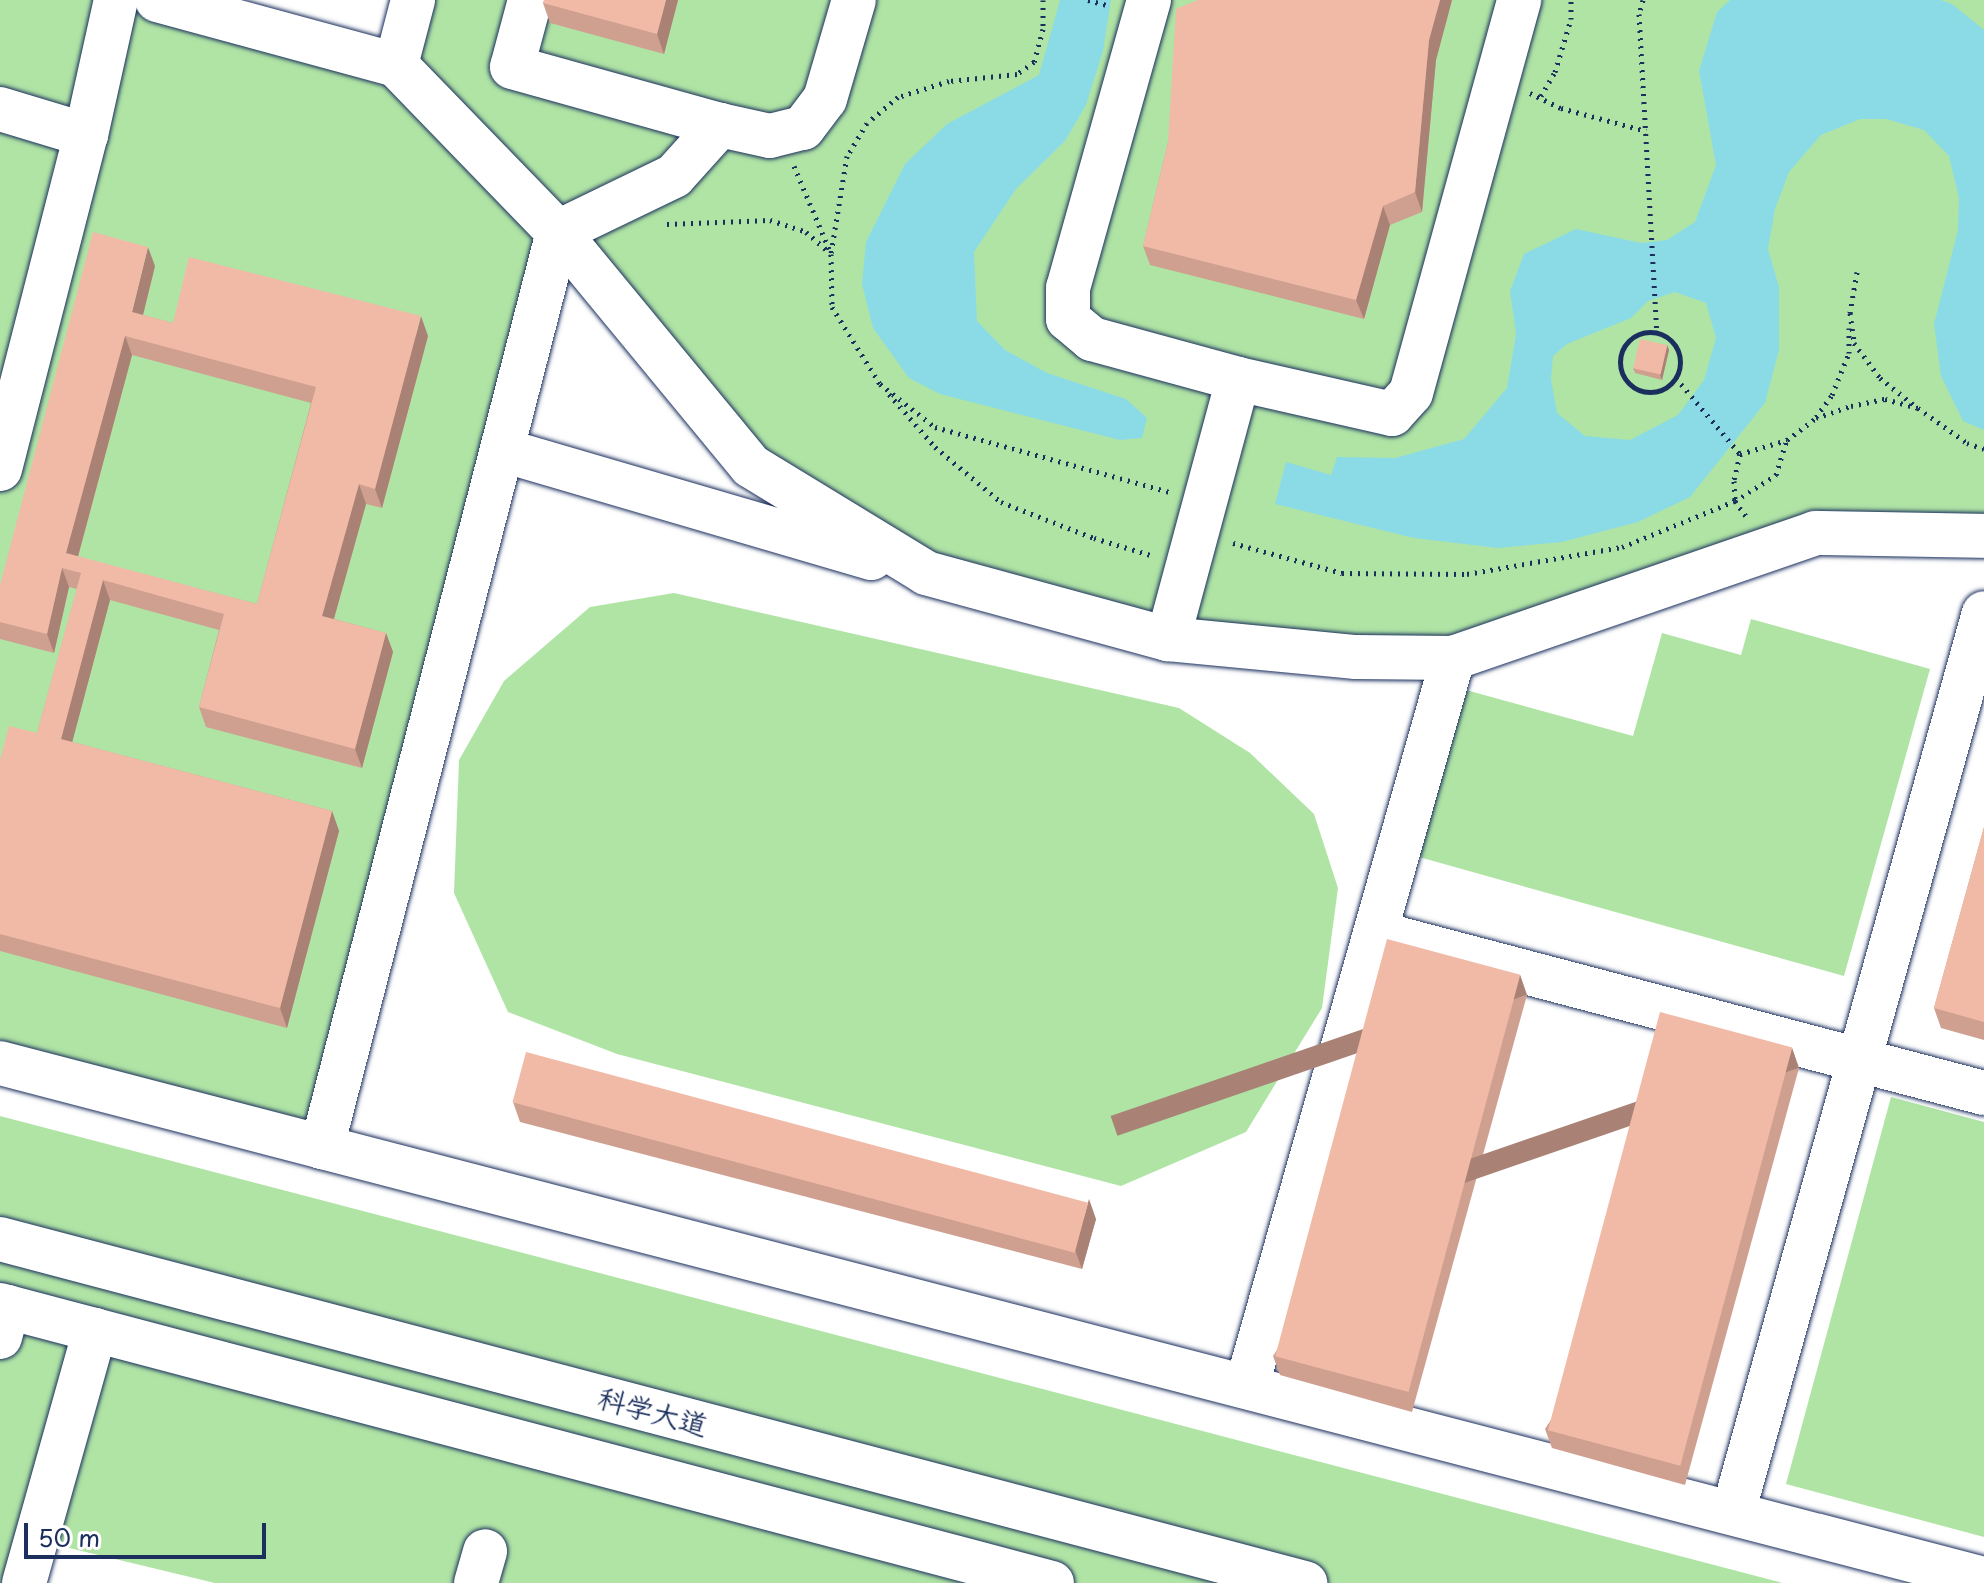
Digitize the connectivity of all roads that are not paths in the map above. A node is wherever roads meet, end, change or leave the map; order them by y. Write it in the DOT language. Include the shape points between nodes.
graph roads {
  1 [pos="116,0"];
  2 [pos="157,0"];
  3 [pos="413,0"];
  4 [pos="530,0"];
  5 [pos="854,0"];
  6 [pos="1519,0"];
  7 [pos="1132,4"];
  8 [pos="396,65"];
  9 [pos="0,109"];
  10 [pos="720,125"];
  11 [pos="86,135"];
  12 [pos="558,232"];
  13 [pos="1238,379"];
  14 [pos="502,450"];
  15 [pos="0,469"];
  16 [pos="1984,536"];
  17 [pos="926,573"];
  18 [pos="1984,613"];
  19 [pos="1168,639"];
  20 [pos="1453,658"];
  21 [pos="1377,933"];
  22 [pos="1859,1060"];
  23 [pos="0,1063"];
  24 [pos="1984,1093"];
  25 [pos="322,1147"];
  26 [pos="0,1239"];
  27 [pos="3,1317"];
  28 [pos="95,1330"];
  29 [pos="1247,1385"];
  30 [pos="1733,1513"];
  31 [pos="1984,1579"];
  32 [pos="24,1583"];
  33 [pos="1052,1583"];
  34 [pos="1305,1583"];
  1 -- 11 [label="main road"];
  2 -- 8 [label="main road"];
  3 -- 8 [label="main road"];
  4 -- 10 [label="main road" via="512,67"];
  5 -- 10 [label="main road" via="825,99 803,128 770,136"];
  6 -- 13 [label="main road" via="1411,393 1392,414"];
  7 -- 13 [label="main road" via="1068,288 1068,319 1092,339"];
  8 -- 12 [label="main road"];
  9 -- 11 [label="main road"];
  10 -- 12 [label="main road" via="674,176"];
  11 -- 15 [label="main road"];
  12 -- 14 [label="main road"];
  12 -- 17 [label="main road" via="751,466"];
  13 -- 19 [label="main road"];
  14 -- 17 [label="main road"];
  14 -- 25 [label="main road"];
  16 -- 20 [label="main road" via="1815,533"];
  17 -- 19 [label="main road"];
  18 -- 22 [label="main road"];
  19 -- 20 [label="main road" via="1356,657"];
  20 -- 21 [label="main road"];
  21 -- 22 [label="main road"];
  21 -- 29 [label="main road"];
  22 -- 24 [label="main road"];
  22 -- 30 [label="main road"];
  23 -- 25 [label="main road"];
  25 -- 29 [label="main road"];
  26 -- 34 [label="main road, 科学大道"];
  27 -- 28 [label="main road"];
  28 -- 32 [label="main road"];
  28 -- 33 [label="main road"];
  29 -- 30 [label="main road"];
  30 -- 31 [label="main road"];
}
